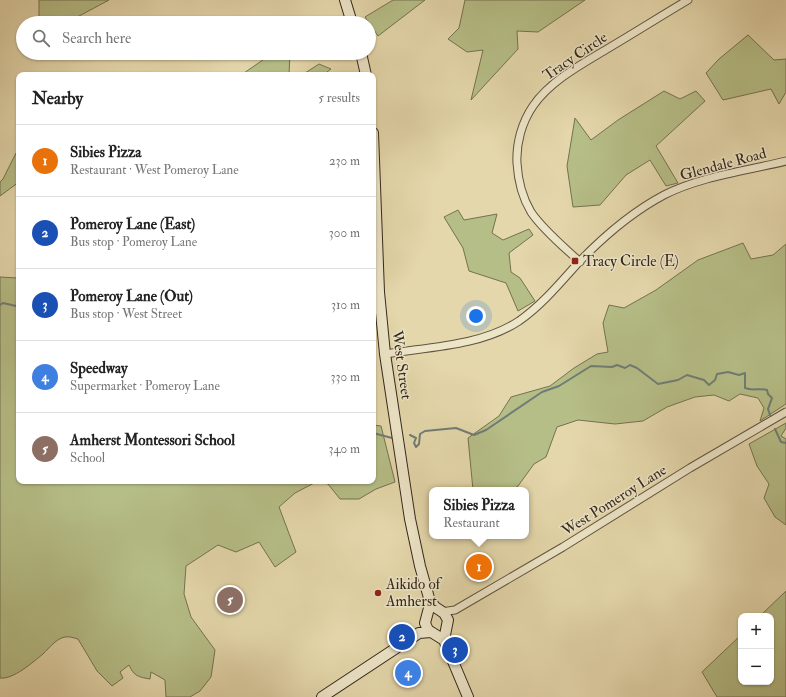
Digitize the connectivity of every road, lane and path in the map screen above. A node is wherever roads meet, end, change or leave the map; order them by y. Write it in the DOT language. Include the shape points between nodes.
graph roads {
  1 [pos="345,0"];
  2 [pos="688,0"];
  3 [pos="350,16"];
  4 [pos="363,60"];
  5 [pos="365,72"];
  6 [pos="786,161"];
  7 [pos="376,197"];
  8 [pos="580,262"];
  9 [pos="385,354"];
  10 [pos="786,412"];
  11 [pos="429,598"];
  12 [pos="456,610"];
  13 [pos="441,612"];
  14 [pos="426,618"];
  15 [pos="447,626"];
  16 [pos="432,632"];
  17 [pos="418,633"];
  18 [pos="444,640"];
  19 [pos="322,697"];
  20 [pos="468,697"];
  1 -- 3 [label="main road"];
  2 -- 8 [label="street, Tracy Circle" via="567,74 542,95 525,121 517,157 522,193 538,221"];
  4 -- 5 [label="main road"];
  6 -- 8 [label="street, Glendale Road" via="701,181 664,195 626,219"];
  7 -- 9 [label="main road, West Street" via="378,292"];
  8 -- 9 [label="street, Glendale Road" via="540,304 502,330 466,342"];
  9 -- 11 [label="main road, West Street" via="410,519"];
  10 -- 12 [label="street, West Pomeroy Lane"];
  11 -- 13 [label="main road, West Street"];
  11 -- 14 [label="main road, West Street"];
  12 -- 13 [label="street, West Pomeroy Lane"];
  12 -- 15 [label="street, West Pomeroy Lane"];
  13 -- 14 [label="main road" via="434,611"];
  13 -- 15 [label="main road, West Street" via="446,616"];
  14 -- 16 [label="main road" via="426,626"];
  14 -- 17 [label="main road"];
  15 -- 16 [label="main road" via="441,633"];
  15 -- 18 [label="main road"];
  16 -- 17 [label="main road"];
  16 -- 18 [label="main road"];
  17 -- 19 [label="main road"];
  18 -- 20 [label="main road"];
}
